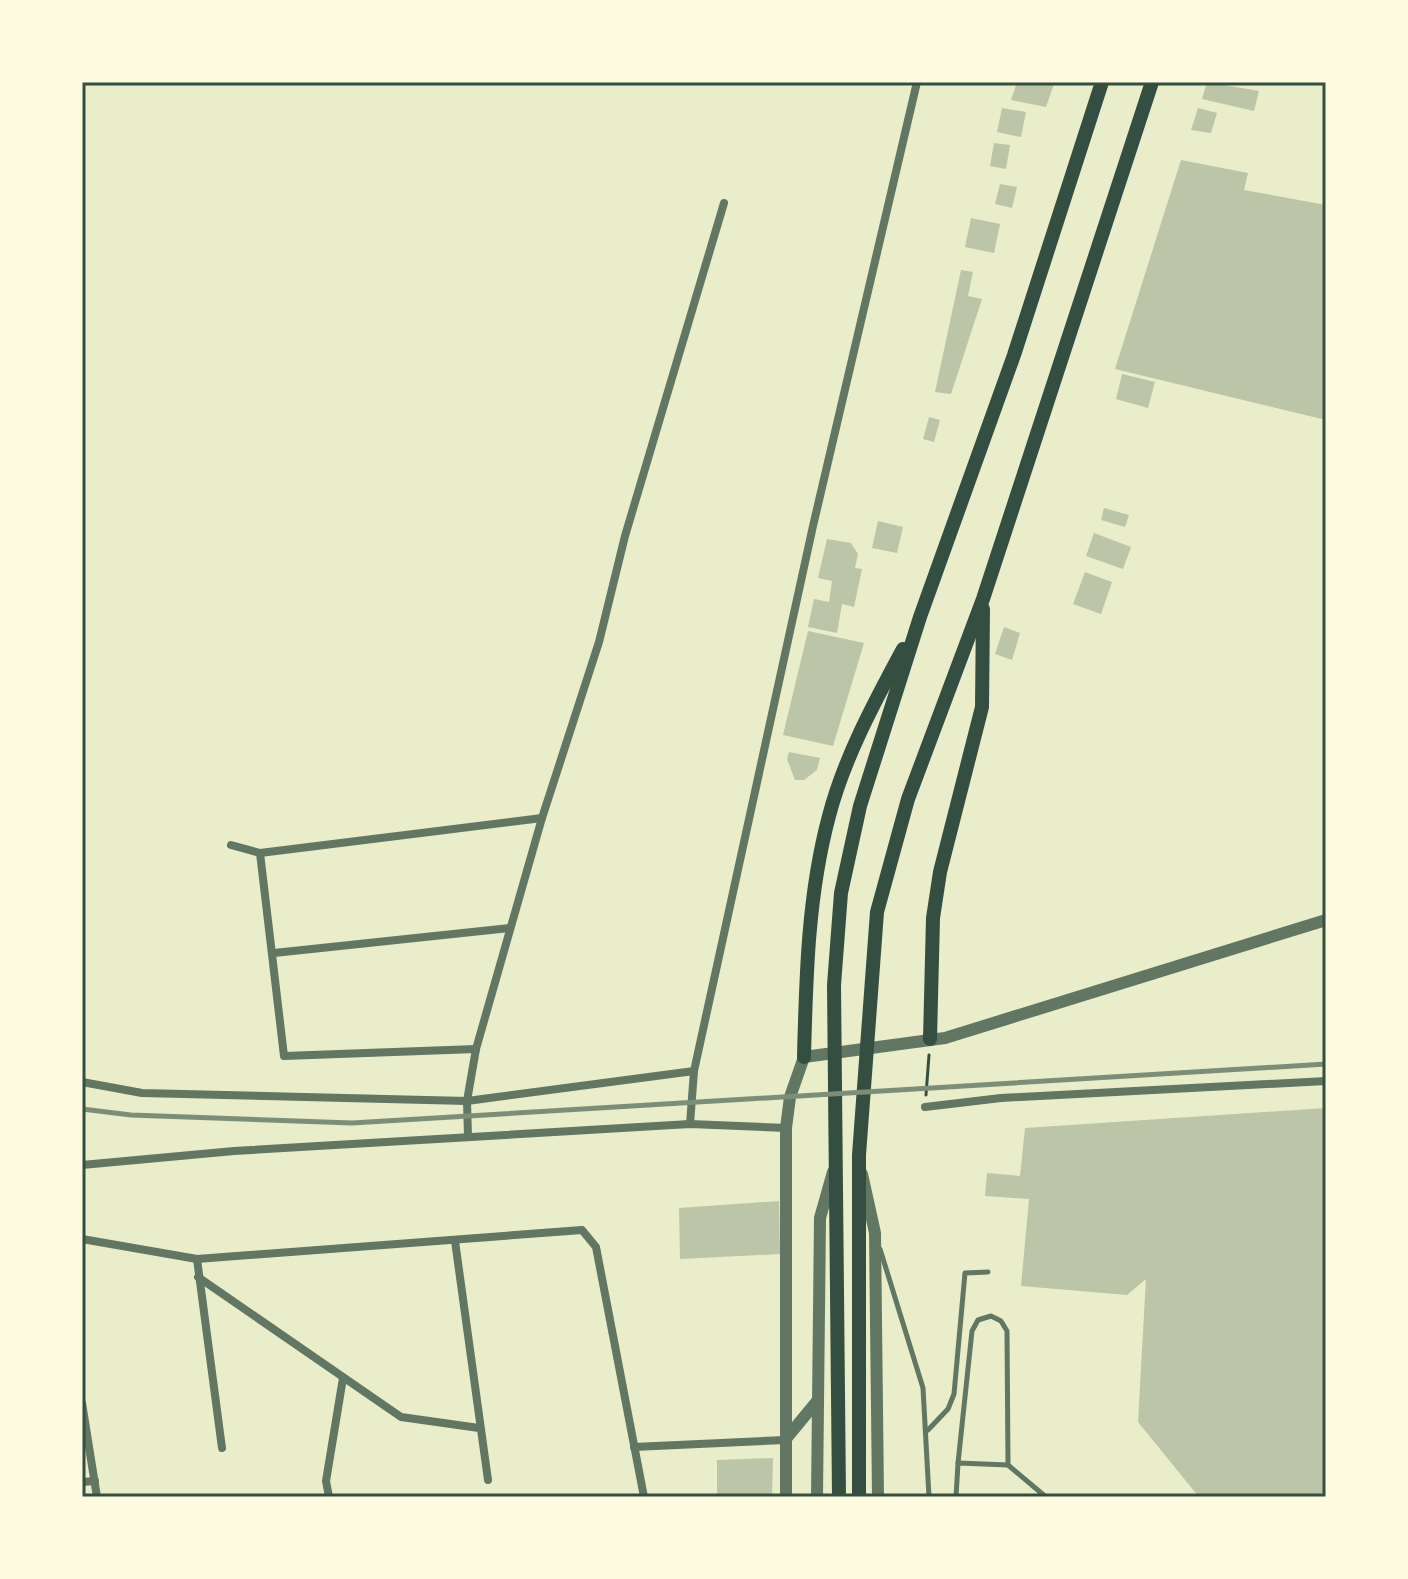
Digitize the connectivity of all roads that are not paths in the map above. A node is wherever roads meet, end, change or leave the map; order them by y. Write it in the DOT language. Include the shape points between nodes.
graph roads {
  1 [pos="917,82"];
  2 [pos="1114,82"];
  3 [pos="1152,82"];
  4 [pos="1099,84"];
  5 [pos="724,203"];
  6 [pos="983,599"];
  7 [pos="920,617"];
  8 [pos="542,818"];
  9 [pos="231,845"];
  10 [pos="260,853"];
  11 [pos="1326,920"];
  12 [pos="510,928"];
  13 [pos="274,953"];
  14 [pos="930,1039"];
  15 [pos="476,1049"];
  16 [pos="804,1057"];
  17 [pos="694,1071"];
  18 [pos="1326,1081"];
  19 [pos="82,1082"];
  20 [pos="467,1101"];
  21 [pos="925,1107"];
  22 [pos="690,1124"];
  23 [pos="786,1128"];
  24 [pos="468,1137"];
  25 [pos="859,1155"];
  26 [pos="838,1157"];
  27 [pos="82,1165"];
  28 [pos="875,1233"];
  29 [pos="82,1239"];
  30 [pos="455,1241"];
  31 [pos="197,1259"];
  32 [pos="988,1272"];
  33 [pos="198,1277"];
  34 [pos="343,1378"];
  35 [pos="818,1400"];
  36 [pos="82,1403"];
  37 [pos="479,1428"];
  38 [pos="928,1430"];
  39 [pos="785,1440"];
  40 [pos="634,1447"];
  41 [pos="222,1448"];
  42 [pos="958,1463"];
  43 [pos="1008,1465"];
  44 [pos="488,1480"];
  45 [pos="95,1481"];
  46 [pos="82,1482"];
  47 [pos="787,1496"];
  48 [pos="97,1497"];
  49 [pos="329,1497"];
  50 [pos="644,1497"];
  51 [pos="817,1497"];
  52 [pos="839,1497"];
  53 [pos="859,1497"];
  54 [pos="878,1497"];
  55 [pos="929,1497"];
  56 [pos="956,1497"];
  57 [pos="1046,1497"];
  1 -- 17 [label="street"];
  2 -- 4 [label="main road"];
  3 -- 6 [label="main road"];
  4 -- 7 [label="main road" via="1014,355"];
  5 -- 8 [label="street" via="625,536 599,642"];
  6 -- 14 [label="main road" via="982,707 937,888"];
  6 -- 25 [label="main road" via="908,799 877,912"];
  7 -- 16 [label="main road" via="871,709 829,814 807,940"];
  7 -- 26 [label="main road" via="860,806 841,893 834,985"];
  8 -- 10 [label="street"];
  8 -- 12 [label="street"];
  9 -- 10 [label="street"];
  10 -- 13 [label="street"];
  11 -- 14 [label="street"];
  12 -- 13 [label="street"];
  12 -- 15 [label="street"];
  13 -- 15 [label="street" via="284,1056"];
  14 -- 16 [label="street"];
  15 -- 20 [label="street"];
  16 -- 23 [label="street"];
  17 -- 20 [label="street"];
  17 -- 22 [label="street"];
  18 -- 21 [label="street" via="1001,1098"];
  19 -- 20 [label="street" via="142,1093"];
  20 -- 24 [label="street"];
  22 -- 23 [label="street"];
  22 -- 24 [label="street"];
  23 -- 39 [label="street"];
  24 -- 27 [label="street"];
  25 -- 28 [label="street"];
  25 -- 53 [label="main road"];
  26 -- 35 [label="street" via="820,1218"];
  26 -- 52 [label="main road"];
  28 -- 38 [label="lane" via="923,1388"];
  28 -- 54 [label="street"];
  29 -- 31 [label="street"];
  30 -- 31 [label="street"];
  30 -- 37 [label="street"];
  30 -- 40 [label="street" via="582,1230 591,1236"];
  31 -- 33 [label="street"];
  32 -- 38 [label="lane" via="965,1273 954,1394"];
  33 -- 34 [label="street"];
  33 -- 41 [label="street"];
  34 -- 37 [label="street" via="401,1417"];
  34 -- 49 [label="street" via="326,1481"];
  35 -- 39 [label="street"];
  35 -- 51 [label="street"];
  36 -- 45 [label="street"];
  37 -- 44 [label="street"];
  38 -- 55 [label="lane"];
  39 -- 40 [label="street"];
  39 -- 47 [label="street"];
  40 -- 50 [label="street"];
  42 -- 43 [label="lane"];
  42 -- 43 [label="lane" via="972,1331 978,1320 991,1316 1007,1331"];
  42 -- 56 [label="lane"];
  43 -- 57 [label="lane"];
  45 -- 46 [label="street"];
  45 -- 48 [label="street"];
}
